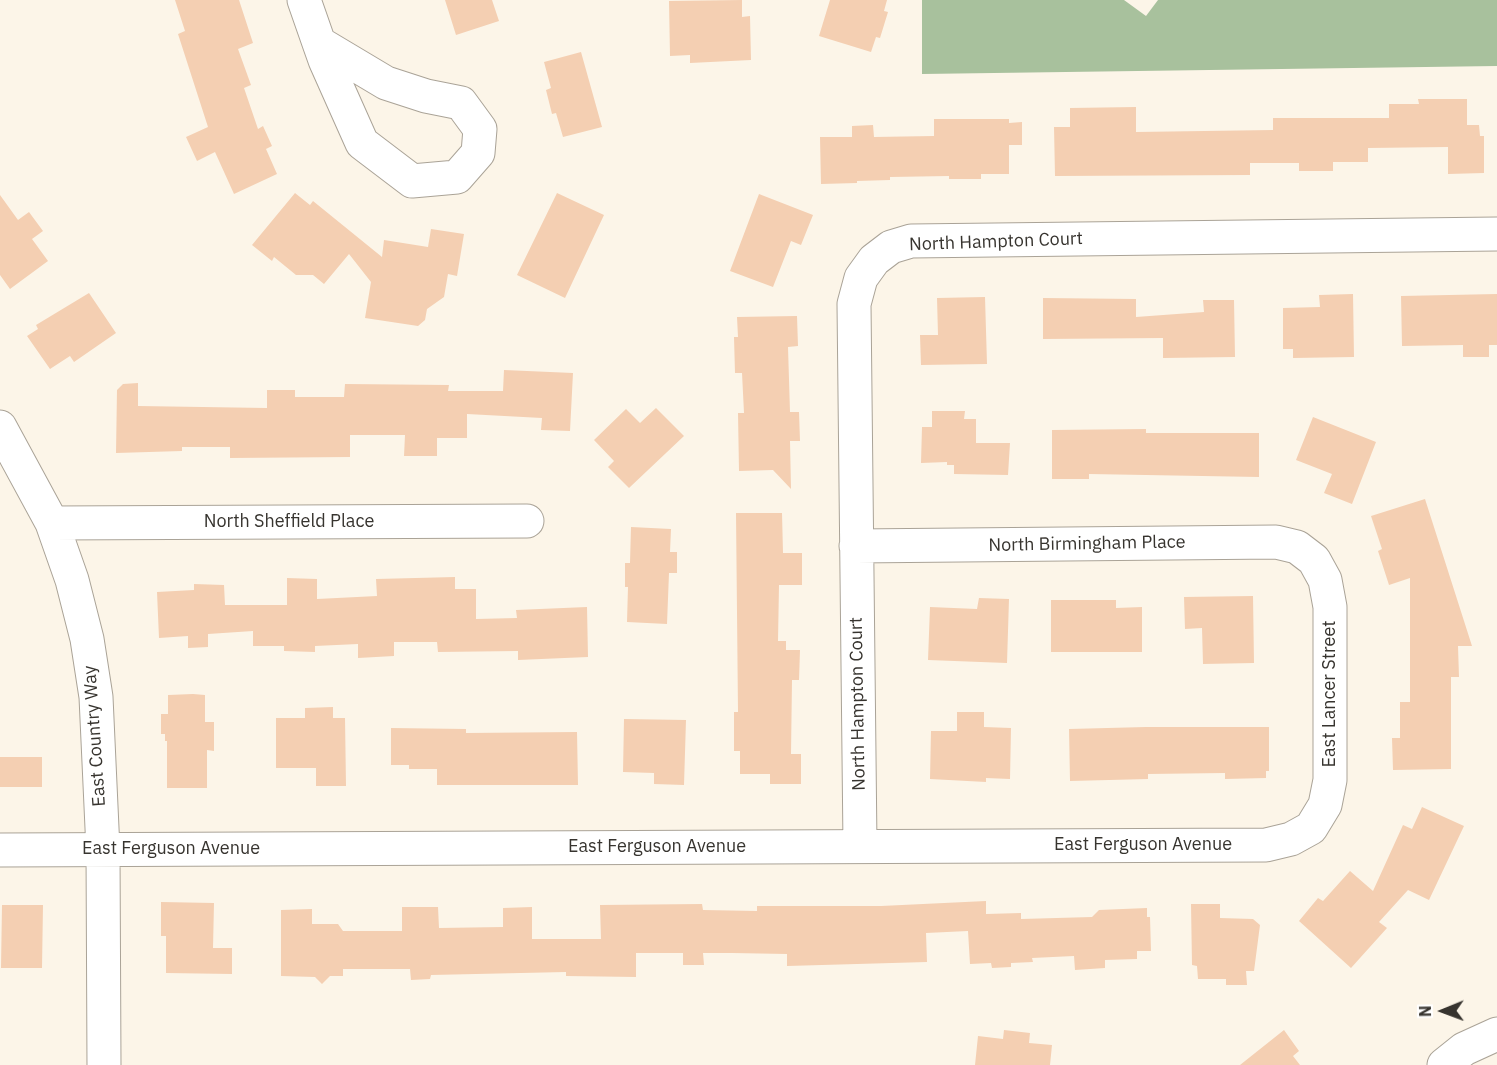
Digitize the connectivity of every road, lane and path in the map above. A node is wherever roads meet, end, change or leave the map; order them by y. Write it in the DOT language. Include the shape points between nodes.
graph roads {
  1 [pos="304,0"];
  2 [pos="319,43"];
  3 [pos="1497,234"];
  4 [pos="0,426"];
  5 [pos="527,521"];
  6 [pos="52,523"];
  7 [pos="856,546"];
  8 [pos="1314,560"];
  9 [pos="1311,828"];
  10 [pos="860,845"];
  11 [pos="0,850"];
  12 [pos="103,850"];
  13 [pos="1497,1034"];
  14 [pos="104,1065"];
  15 [pos="1444,1065"];
  1 -- 2 [label="street"];
  2 -- 2 [label="street" via="362,143 412,181 457,177 478,153 480,129 461,103 386,83"];
  3 -- 7 [label="street, North Hampton Court" via="911,241 891,247 874,260 861,278 854,304"];
  4 -- 6 [label="street, East Country Way"];
  5 -- 6 [label="street, North Sheffield Place"];
  6 -- 12 [label="street, East Country Way" via="72,580 94,685"];
  7 -- 8 [label="street, North Birmingham Place" via="1276,542 1297,547"];
  7 -- 10 [label="street, North Hampton Court"];
  8 -- 9 [label="street, East Lancer Street" via="1325,580 1330,607 1330,780 1325,805"];
  9 -- 10 [label="street, East Ferguson Avenue" via="1266,845"];
  10 -- 12 [label="street, East Ferguson Avenue"];
  11 -- 12 [label="street, East Ferguson Avenue"];
  12 -- 14 [label="street, East Country Way"];
  13 -- 15 [label="street" via="1464,1049"];
}
